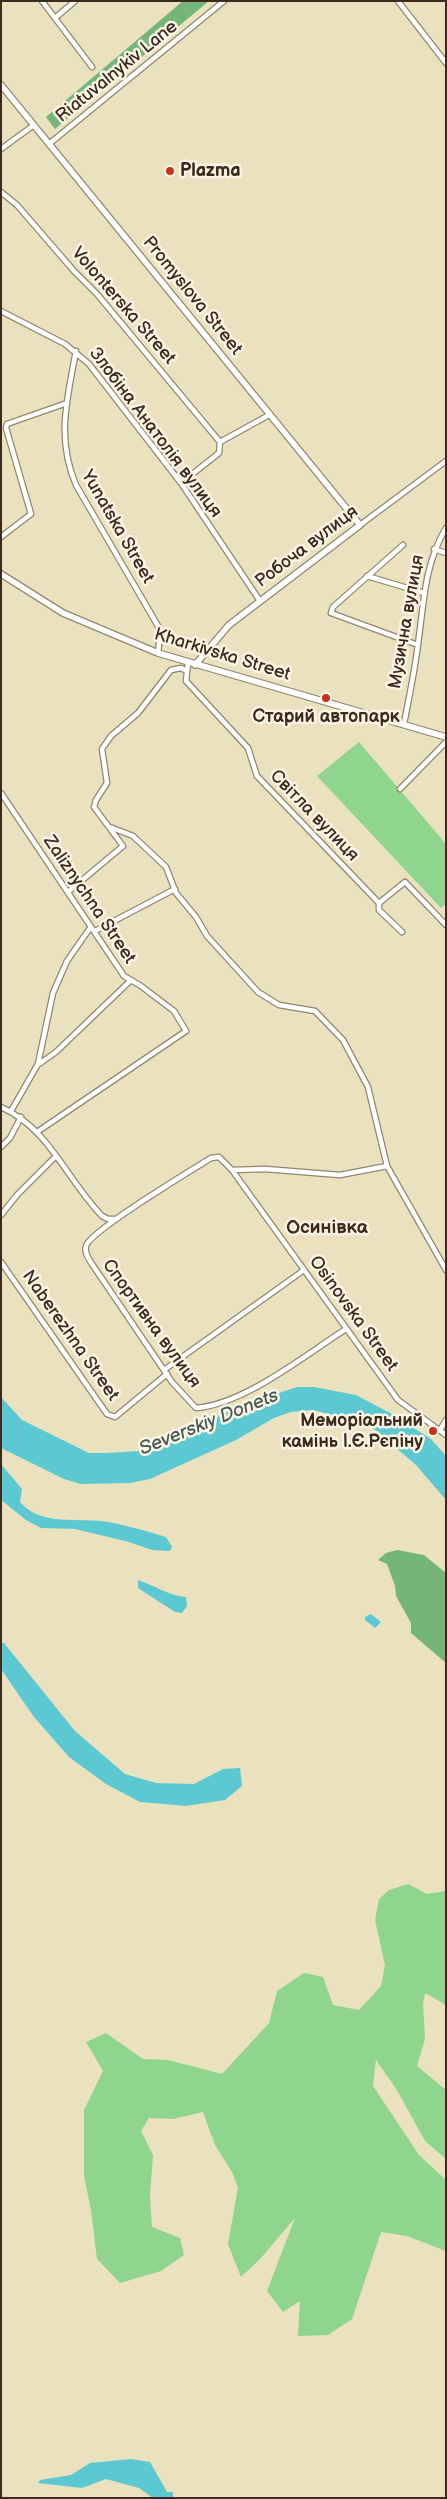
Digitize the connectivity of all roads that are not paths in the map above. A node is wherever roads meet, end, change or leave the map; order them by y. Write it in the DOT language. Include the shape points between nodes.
graph roads {
  1 [pos="42,1"];
  2 [pos="75,1"];
  3 [pos="224,1"];
  4 [pos="398,1"];
  5 [pos="55,18"];
  6 [pos="446,64"];
  7 [pos="92,66"];
  8 [pos="1,85"];
  9 [pos="34,125"];
  10 [pos="50,144"];
  11 [pos="1,149"];
  12 [pos="1,192"];
  13 [pos="1,311"];
  14 [pos="76,352"];
  15 [pos="67,403"];
  16 [pos="269,415"];
  17 [pos="220,442"];
  18 [pos="446,461"];
  19 [pos="181,483"];
  20 [pos="360,526"];
  21 [pos="446,528"];
  22 [pos="1,537"];
  23 [pos="403,545"];
  24 [pos="434,548"];
  25 [pos="446,552"];
  26 [pos="1,574"];
  27 [pos="367,576"];
  28 [pos="424,593"];
  29 [pos="260,601"];
  30 [pos="418,645"];
  31 [pos="158,653"];
  32 [pos="188,663"];
  33 [pos="196,665"];
  34 [pos="187,671"];
  35 [pos="404,724"];
  36 [pos="446,736"];
  37 [pos="446,742"];
  38 [pos="400,789"];
  39 [pos="1,793"];
  40 [pos="110,827"];
  41 [pos="175,889"];
  42 [pos="68,892"];
  43 [pos="379,903"];
  44 [pos="446,925"];
  45 [pos="93,930"];
  46 [pos="402,932"];
  47 [pos="130,981"];
  48 [pos="38,1064"];
  49 [pos="1,1107"];
  50 [pos="12,1111"];
  51 [pos="21,1117"];
  52 [pos="37,1132"];
  53 [pos="1,1147"];
  54 [pos="56,1156"];
  55 [pos="211,1158"];
  56 [pos="388,1166"];
  57 [pos="232,1170"];
  58 [pos="1,1215"];
  59 [pos="102,1216"];
  60 [pos="118,1218"];
  61 [pos="100,1231"];
  62 [pos="1,1262"];
  63 [pos="304,1270"];
  64 [pos="446,1270"];
  65 [pos="346,1329"];
  66 [pos="166,1372"];
  67 [pos="446,1420"];
  68 [pos="440,1430"];
  69 [pos="446,1435"];
  1 -- 5 [label="street"];
  2 -- 5 [label="street"];
  3 -- 10 [label="street, Riatuvalnykiv Lane"];
  4 -- 6 [label="street"];
  5 -- 7 [label="street"];
  8 -- 9 [label="street, Promyslova Street"];
  9 -- 10 [label="street, Promyslova Street"];
  9 -- 11 [label="street, Riatuvalnykiv Lane"];
  10 -- 16 [label="street, Promyslova Street"];
  12 -- 17 [label="street, Volonterska Street" via="18,205 98,294"];
  13 -- 14 [label="street, Злобіна Анатолія вулиця"];
  14 -- 15 [label="street, Yunatska Street"];
  14 -- 19 [label="street, Злобіна Анатолія вулиця" via="89,364"];
  15 -- 22 [label="street" via="7,424 31,514"];
  15 -- 31 [label="street, Yunatska Street" via="64,439 69,469 158,626"];
  16 -- 17 [label="street"];
  16 -- 20 [label="street, Promyslova Street"];
  17 -- 19 [label="street" via="219,453"];
  18 -- 20 [label="street, Робоча вулиця"];
  19 -- 29 [label="street, Злобіна Анатолія вулиця"];
  20 -- 29 [label="street, Робоча вулиця"];
  21 -- 24 [label="street, Музична вулиця"];
  23 -- 27 [label="street"];
  24 -- 25 [label="street"];
  24 -- 28 [label="street, Музична вулиця"];
  26 -- 31 [label="street, Kharkivska Street" via="63,613"];
  27 -- 28 [label="street"];
  27 -- 30 [label="street" via="333,607 331,613"];
  28 -- 30 [label="street, Музична вулиця"];
  29 -- 33 [label="street, Робоча вулиця" via="229,625"];
  30 -- 35 [label="street, Музична вулиця"];
  31 -- 32 [label="street, Kharkivska Street"];
  32 -- 33 [label="street, Kharkivska Street"];
  32 -- 34 [label="street"];
  33 -- 35 [label="street, Kharkivska Street"];
  34 -- 40 [label="street" via="181,668 171,670 138,713 111,736 102,750 107,783 94,806"];
  34 -- 43 [label="street, Світла вулиця" via="186,681 248,748 257,776"];
  35 -- 36 [label="street, Kharkivska Street"];
  37 -- 38 [label="street"];
  39 -- 42 [label="street, Zaliznychna Street"];
  40 -- 41 [label="street" via="133,836 166,867"];
  40 -- 42 [label="street" via="123,846"];
  41 -- 45 [label="street"];
  41 -- 56 [label="street" via="207,936 258,992 279,1005 315,1011 343,1040 368,1087"];
  42 -- 45 [label="street, Zaliznychna Street"];
  43 -- 44 [label="street" via="405,882"];
  43 -- 46 [label="street, Світла вулиця" via="379,910"];
  45 -- 47 [label="street, Zaliznychna Street"];
  45 -- 48 [label="street" via="67,960 53,993"];
  47 -- 48 [label="street" via="56,1052"];
  47 -- 52 [label="street, Zaliznychna Street" via="174,1011 185,1033"];
  48 -- 50 [label="street"];
  49 -- 50 [label="street"];
  50 -- 51 [label="street"];
  51 -- 52 [label="street"];
  51 -- 53 [label="street"];
  52 -- 54 [label="street"];
  54 -- 58 [label="street"];
  54 -- 59 [label="street"];
  55 -- 57 [label="street, Osinovska Street" via="219,1157"];
  55 -- 60 [label="street, Спортивна вулиця"];
  56 -- 57 [label="street" via="340,1175 265,1169"];
  56 -- 64 [label="street"];
  57 -- 63 [label="street, Osinovska Street"];
  59 -- 60 [label="street"];
  59 -- 61 [label="street"];
  60 -- 61 [label="street, Спортивна вулиця"];
  61 -- 66 [label="street, Спортивна вулиця" via="86,1245 88,1257"];
  62 -- 66 [label="street, Naberezhna Street" via="106,1414 115,1417"];
  63 -- 65 [label="street, Osinovska Street"];
  63 -- 66 [label="street, Naberezhna Street"];
  65 -- 66 [label="street, Спортивна вулиця" via="251,1390 212,1407 196,1408"];
  65 -- 68 [label="street, Osinovska Street" via="398,1400"];
  67 -- 68 [label="street"];
  68 -- 69 [label="street, Osinovska Street"];
}
